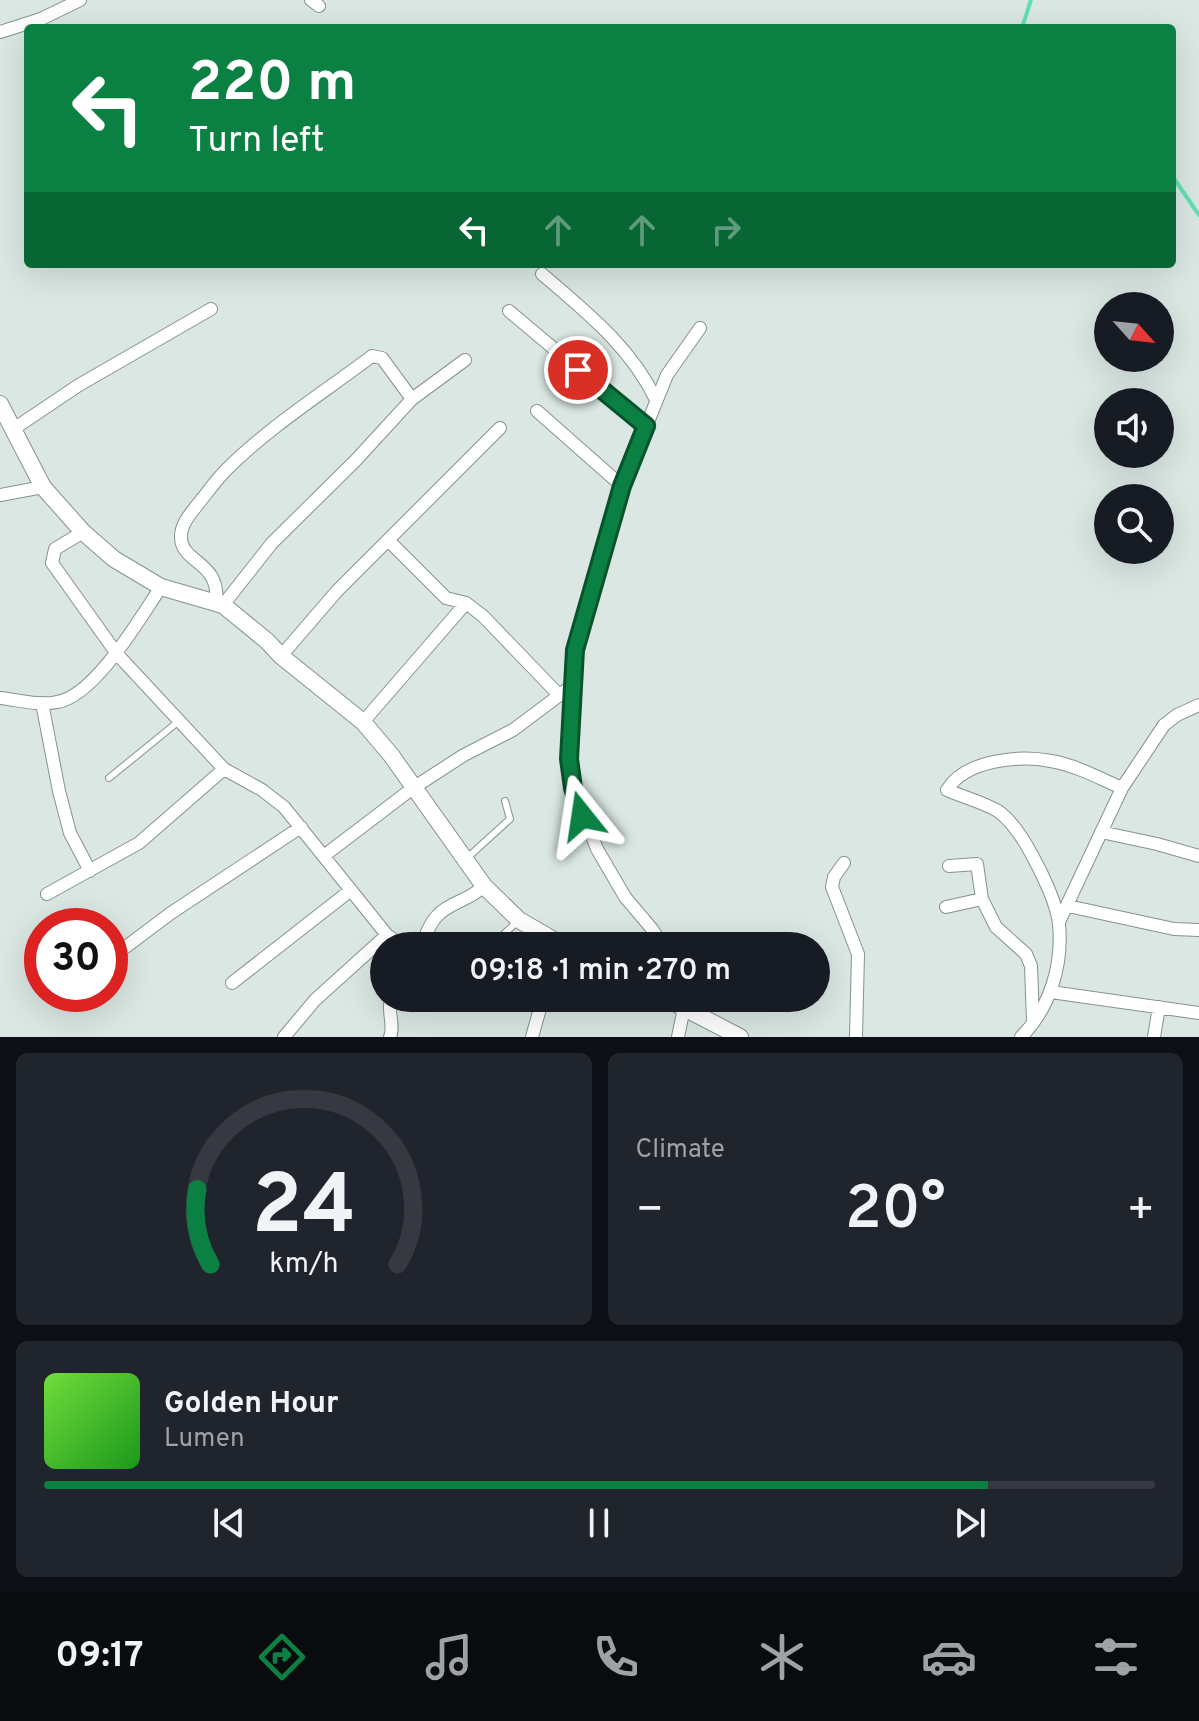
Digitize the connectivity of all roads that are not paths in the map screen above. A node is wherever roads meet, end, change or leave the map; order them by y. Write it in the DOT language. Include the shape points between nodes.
graph roads {
  1 [pos="80,0"];
  2 [pos="24,24"];
  3 [pos="25,24"];
  4 [pos="0,32"];
  5 [pos="542,274"];
  6 [pos="211,309"];
  7 [pos="509,311"];
  8 [pos="700,328"];
  9 [pos="465,360"];
  10 [pos="412,399"];
  11 [pos="656,400"];
  12 [pos="537,411"];
  13 [pos="4,417"];
  14 [pos="646,426"];
  15 [pos="500,428"];
  16 [pos="622,486"];
  17 [pos="43,487"];
  18 [pos="0,495"];
  19 [pos="83,532"];
  20 [pos="388,540"];
  21 [pos="161,587"];
  22 [pos="466,603"];
  23 [pos="219,604"];
  24 [pos="117,654"];
  25 [pos="281,656"];
  26 [pos="573,685"];
  27 [pos="559,695"];
  28 [pos="0,698"];
  29 [pos="42,703"];
  30 [pos="1199,705"];
  31 [pos="179,721"];
  32 [pos="363,722"];
  33 [pos="224,769"];
  34 [pos="109,778"];
  35 [pos="413,788"];
  36 [pos="1122,788"];
  37 [pos="505,801"];
  38 [pos="301,827"];
  39 [pos="1101,832"];
  40 [pos="325,855"];
  41 [pos="1199,856"];
  42 [pos="466,859"];
  43 [pos="844,863"];
  44 [pos="949,866"];
  45 [pos="90,871"];
  46 [pos="484,886"];
  47 [pos="351,890"];
  48 [pos="47,894"];
  49 [pos="982,899"];
  50 [pos="1068,906"];
  51 [pos="946,907"];
  52 [pos="519,920"];
  53 [pos="1059,922"];
  54 [pos="1199,930"];
  55 [pos="385,932"];
  56 [pos="427,932"];
  57 [pos="506,932"];
  58 [pos="539,932"];
  59 [pos="652,932"];
  60 [pos="128,945"];
  61 [pos="370,950"];
  62 [pos="232,983"];
  63 [pos="1051,992"];
  64 [pos="1159,1007"];
  65 [pos="389,1012"];
  66 [pos="539,1012"];
  67 [pos="676,1012"];
  68 [pos="694,1012"];
  69 [pos="1199,1013"];
  70 [pos="1033,1025"];
  71 [pos="284,1037"];
  72 [pos="390,1037"];
  73 [pos="532,1037"];
  74 [pos="678,1037"];
  75 [pos="740,1037"];
  76 [pos="856,1037"];
  77 [pos="1021,1037"];
  78 [pos="1154,1037"];
  1 -- 3 [label="street"];
  2 -- 4 [label="street"];
  5 -- 11 [label="street" via="607,331"];
  6 -- 13 [label="street" via="79,385"];
  7 -- 14 [label="street"];
  8 -- 11 [label="street"];
  9 -- 10 [label="street"];
  10 -- 23 [label="street"];
  10 -- 23 [label="street" via="382,358 372,356 225,471 185,521 180,537 186,552 212,574"];
  11 -- 14 [label="street"];
  12 -- 16 [label="street"];
  13 -- 17 [label="street"];
  14 -- 16 [label="street"];
  15 -- 20 [label="street"];
  16 -- 26 [label="street" via="578,635"];
  17 -- 18 [label="street"];
  17 -- 19 [label="street"];
  19 -- 21 [label="street" via="114,559"];
  19 -- 24 [label="street" via="55,549 52,563"];
  20 -- 22 [label="street" via="446,598"];
  20 -- 25 [label="street"];
  21 -- 23 [label="street"];
  21 -- 24 [label="street"];
  22 -- 27 [label="street"];
  22 -- 32 [label="street"];
  23 -- 25 [label="street"];
  24 -- 29 [label="street" via="79,692"];
  24 -- 31 [label="street"];
  25 -- 32 [label="street"];
  26 -- 27 [label="street"];
  26 -- 59 [label="street" via="573,788 597,849"];
  27 -- 35 [label="street" via="513,730"];
  28 -- 29 [label="street"];
  29 -- 45 [label="street" via="70,833"];
  30 -- 36 [label="street" via="1164,725"];
  31 -- 33 [label="street"];
  31 -- 34 [label="lane"];
  32 -- 35 [label="street"];
  33 -- 38 [label="street" via="272,797"];
  33 -- 45 [label="street" via="139,843"];
  35 -- 40 [label="street"];
  35 -- 42 [label="street"];
  36 -- 39 [label="street"];
  36 -- 53 [label="street" via="1051,761 1016,760 982,765 954,778 947,790 999,812 1023,838"];
  37 -- 42 [label="lane" via="510,819"];
  38 -- 40 [label="street"];
  38 -- 60 [label="street"];
  39 -- 41 [label="street"];
  39 -- 50 [label="street"];
  40 -- 47 [label="street"];
  42 -- 46 [label="street"];
  43 -- 76 [label="street" via="832,887 858,954"];
  44 -- 49 [label="street" via="977,864"];
  45 -- 48 [label="street"];
  46 -- 52 [label="street"];
  46 -- 56 [label="street" via="446,908"];
  47 -- 55 [label="street"];
  47 -- 62 [label="street"];
  49 -- 51 [label="street"];
  49 -- 70 [label="street" via="996,927 1026,954 1031,966"];
  50 -- 53 [label="street"];
  50 -- 54 [label="street"];
  52 -- 57 [label="lane"];
  52 -- 58 [label="street"];
  53 -- 63 [label="street"];
  61 -- 71 [label="street" via="315,1000"];
  63 -- 64 [label="street"];
  63 -- 70 [label="street"];
  64 -- 69 [label="street"];
  64 -- 78 [label="street"];
  65 -- 72 [label="street"];
  66 -- 73 [label="street"];
  67 -- 74 [label="street"];
  68 -- 75 [label="street"];
  70 -- 77 [label="street"];
}
